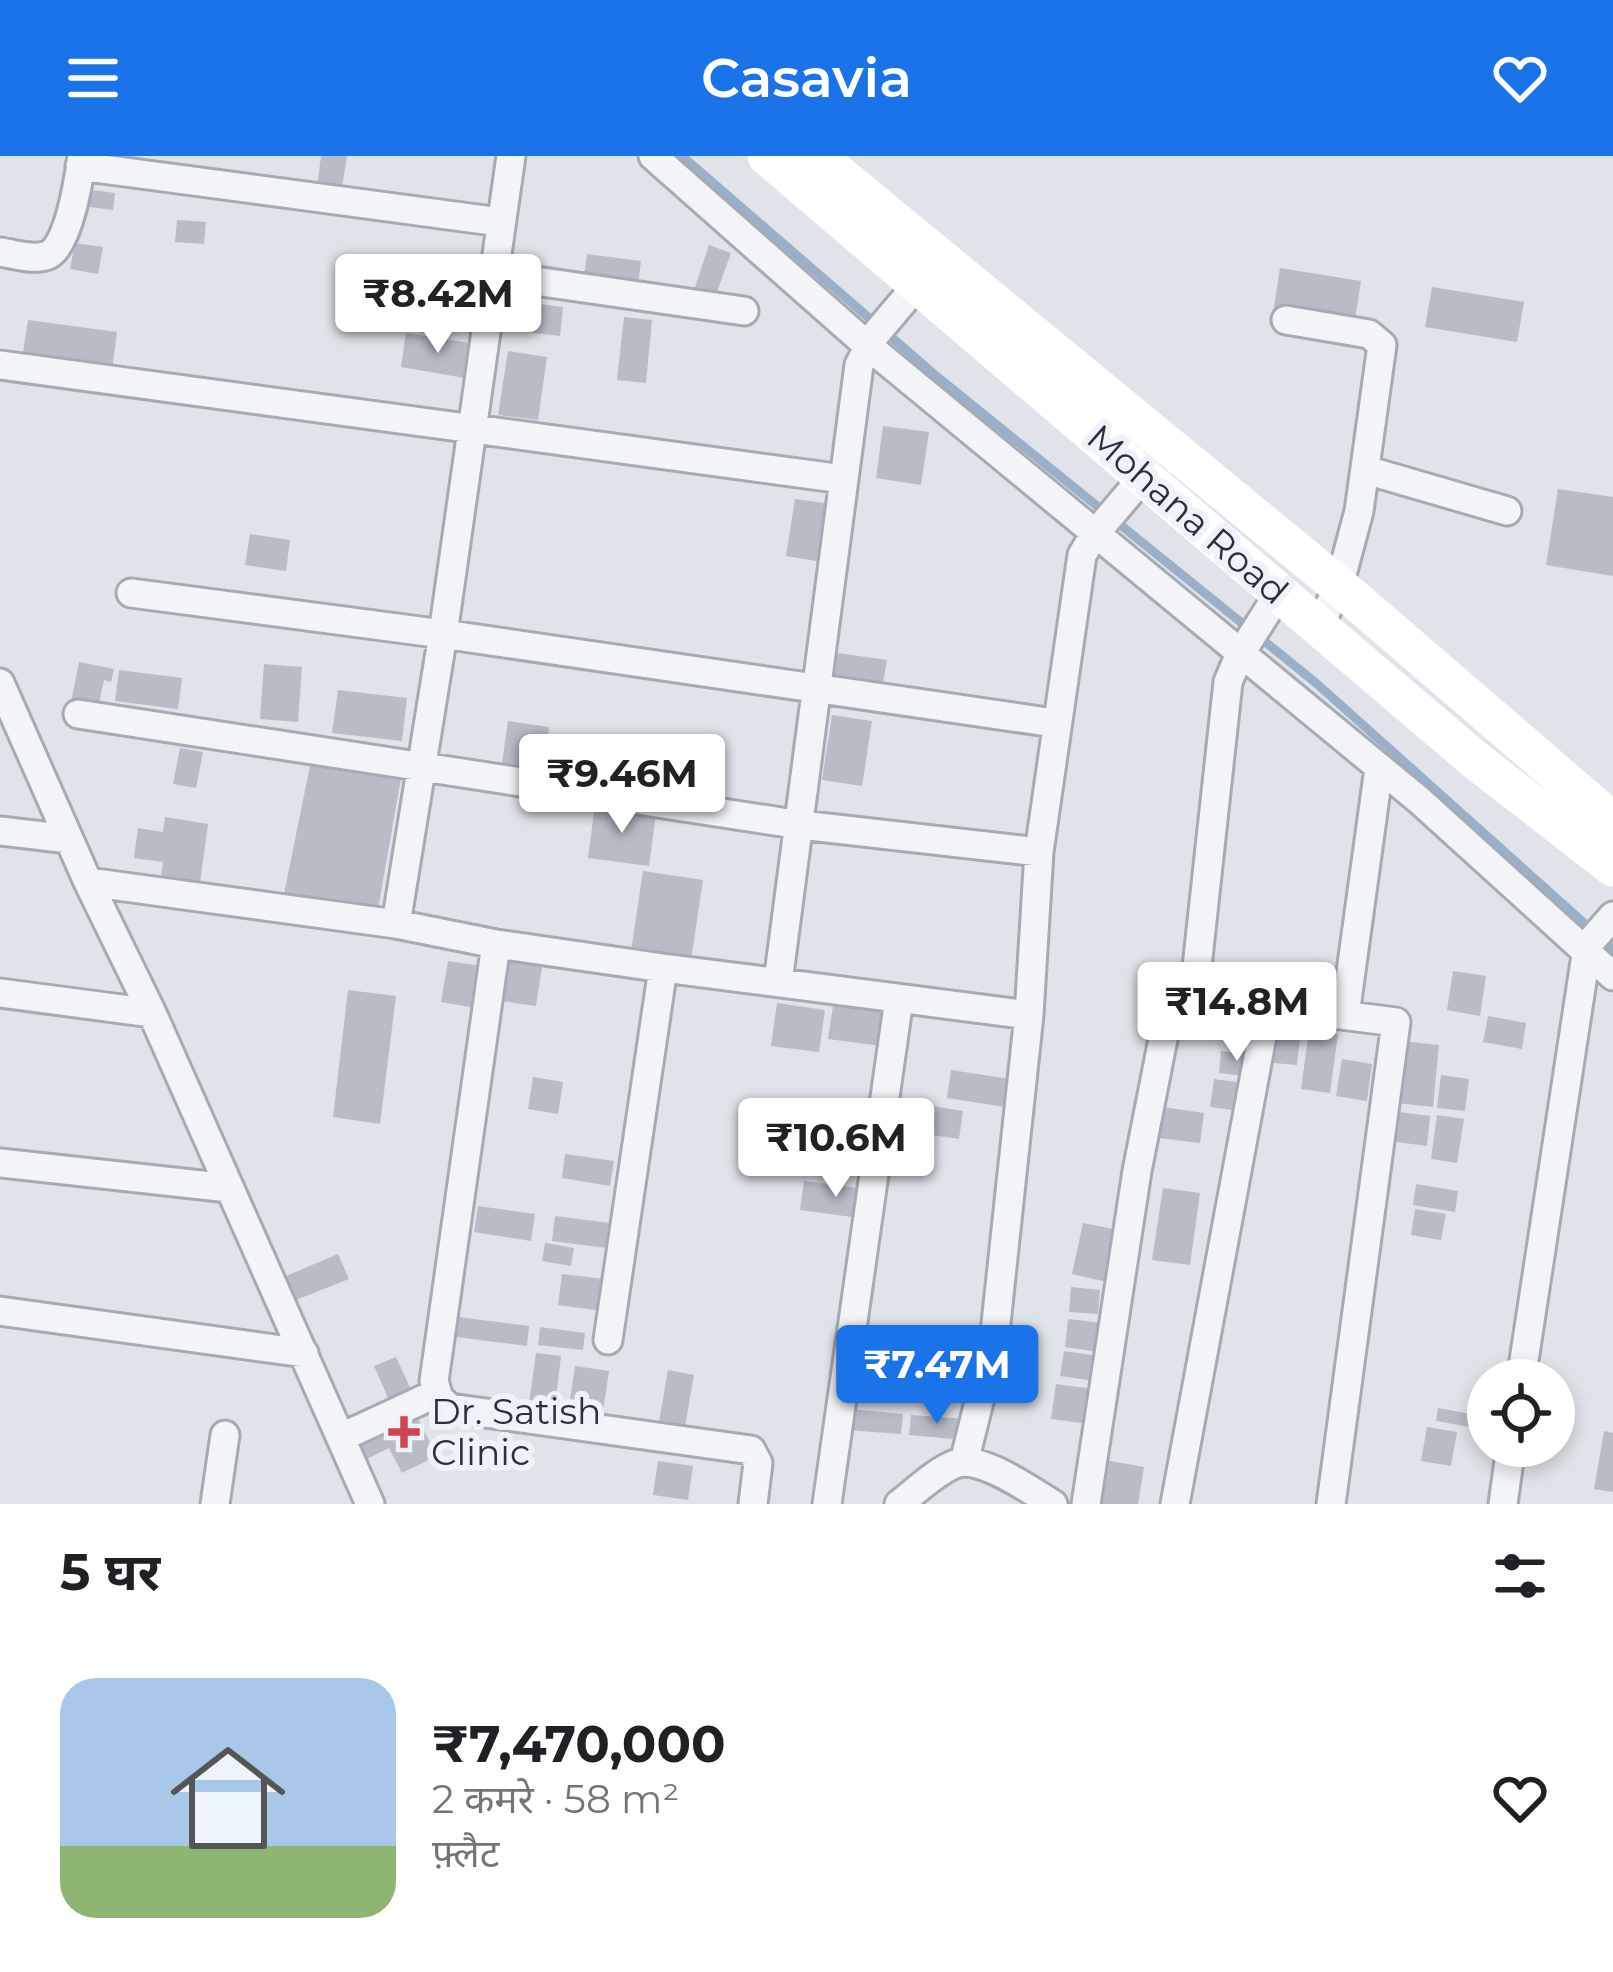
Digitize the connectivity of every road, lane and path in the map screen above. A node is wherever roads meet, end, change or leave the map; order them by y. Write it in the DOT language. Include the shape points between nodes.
graph roads {
  1 [pos="511,156"];
  2 [pos="652,156"];
  3 [pos="767,156"];
  4 [pos="817,156"];
  5 [pos="81,161"];
  6 [pos="500,223"];
  7 [pos="0,252"];
  8 [pos="494,274"];
  9 [pos="918,284"];
  10 [pos="744,310"];
  11 [pos="1286,320"];
  12 [pos="876,333"];
  13 [pos="0,365"];
  14 [pos="472,429"];
  15 [pos="1366,470"];
  16 [pos="1144,476"];
  17 [pos="842,479"];
  18 [pos="1507,511"];
  19 [pos="1104,524"];
  20 [pos="1339,586"];
  21 [pos="131,593"];
  22 [pos="1270,606"];
  23 [pos="1319,626"];
  24 [pos="443,634"];
  25 [pos="1241,652"];
  26 [pos="818,687"];
  27 [pos="1,688"];
  28 [pos="78,714"];
  29 [pos="1054,723"];
  30 [pos="422,766"];
  31 [pos="1379,768"];
  32 [pos="1613,822"];
  33 [pos="801,825"];
  34 [pos="0,832"];
  35 [pos="69,839"];
  36 [pos="1039,852"];
  37 [pos="1613,868"];
  38 [pos="88,882"];
  39 [pos="1612,917"];
  40 [pos="396,924"];
  41 [pos="496,944"];
  42 [pos="1589,948"];
  43 [pos="663,968"];
  44 [pos="1613,976"];
  45 [pos="778,982"];
  46 [pos="1199,983"];
  47 [pos="0,993"];
  48 [pos="899,999"];
  49 [pos="152,1012"];
  50 [pos="1345,1015"];
  51 [pos="1029,1016"];
  52 [pos="1265,1020"];
  53 [pos="0,1163"];
  54 [pos="230,1188"];
  55 [pos="0,1311"];
  56 [pos="608,1340"];
  57 [pos="304,1353"];
  58 [pos="1524,1359"];
  59 [pos="437,1394"];
  60 [pos="225,1435"];
  61 [pos="342,1437"];
  62 [pos="964,1462"];
  63 [pos="1508,1467"];
  64 [pos="215,1504"];
  65 [pos="370,1504"];
  66 [pos="753,1504"];
  67 [pos="827,1504"];
  68 [pos="898,1504"];
  69 [pos="1053,1504"];
  70 [pos="1086,1504"];
  71 [pos="1175,1504"];
  72 [pos="1330,1504"];
  73 [pos="1503,1504"];
  1 -- 6 [label="street"];
  2 -- 12 [label="street"];
  3 -- 9 [label="street, Mohana Road"];
  4 -- 20 [label="street, Mohana Road"];
  5 -- 6 [label="street"];
  5 -- 7 [label="street" via="56,250 38,257"];
  6 -- 8 [label="street"];
  8 -- 10 [label="street"];
  8 -- 14 [label="street"];
  9 -- 12 [label="street"];
  9 -- 16 [label="street, Mohana Road"];
  11 -- 15 [label="street" via="1369,334 1382,345"];
  12 -- 17 [label="street" via="859,365"];
  12 -- 19 [label="street"];
  13 -- 14 [label="street"];
  14 -- 17 [label="street"];
  14 -- 24 [label="street"];
  15 -- 18 [label="street"];
  15 -- 20 [label="street"];
  16 -- 19 [label="street"];
  16 -- 22 [label="street, Mohana Road"];
  17 -- 26 [label="street"];
  19 -- 25 [label="street"];
  19 -- 29 [label="street" via="1082,555"];
  20 -- 23 [label="street"];
  20 -- 32 [label="street, Mohana Road"];
  21 -- 24 [label="street"];
  22 -- 23 [label="street, Mohana Road"];
  22 -- 25 [label="street"];
  23 -- 37 [label="street, Mohana Road"];
  24 -- 26 [label="street"];
  24 -- 30 [label="street"];
  25 -- 31 [label="street"];
  25 -- 46 [label="street" via="1222,723"];
  26 -- 29 [label="street"];
  26 -- 33 [label="street"];
  27 -- 35 [label="street"];
  28 -- 30 [label="street"];
  29 -- 36 [label="street"];
  30 -- 33 [label="street"];
  30 -- 40 [label="street"];
  31 -- 42 [label="street"];
  31 -- 50 [label="street"];
  33 -- 36 [label="street"];
  33 -- 45 [label="street"];
  34 -- 35 [label="street"];
  35 -- 38 [label="street"];
  36 -- 51 [label="street"];
  38 -- 40 [label="street"];
  38 -- 49 [label="street"];
  39 -- 42 [label="street"];
  40 -- 41 [label="street"];
  41 -- 43 [label="street"];
  41 -- 59 [label="street"];
  42 -- 44 [label="street"];
  42 -- 58 [label="street"];
  43 -- 45 [label="street"];
  43 -- 56 [label="street"];
  45 -- 48 [label="street"];
  46 -- 52 [label="street"];
  46 -- 70 [label="street" via="1174,1005 1164,1034"];
  47 -- 49 [label="street"];
  48 -- 51 [label="street"];
  48 -- 67 [label="street"];
  49 -- 54 [label="street"];
  50 -- 52 [label="street" via="1286,1008"];
  50 -- 72 [label="street" via="1396,1022"];
  51 -- 62 [label="street" via="994,1342"];
  52 -- 71 [label="street"];
  53 -- 54 [label="street"];
  54 -- 57 [label="street"];
  55 -- 57 [label="street"];
  57 -- 61 [label="street"];
  59 -- 61 [label="street"];
  59 -- 66 [label="street" via="450,1408 751,1450 758,1463"];
  60 -- 64 [label="street"];
  61 -- 65 [label="street"];
  62 -- 68 [label="street"];
  62 -- 69 [label="street"];
  63 -- 73 [label="street"];
}
